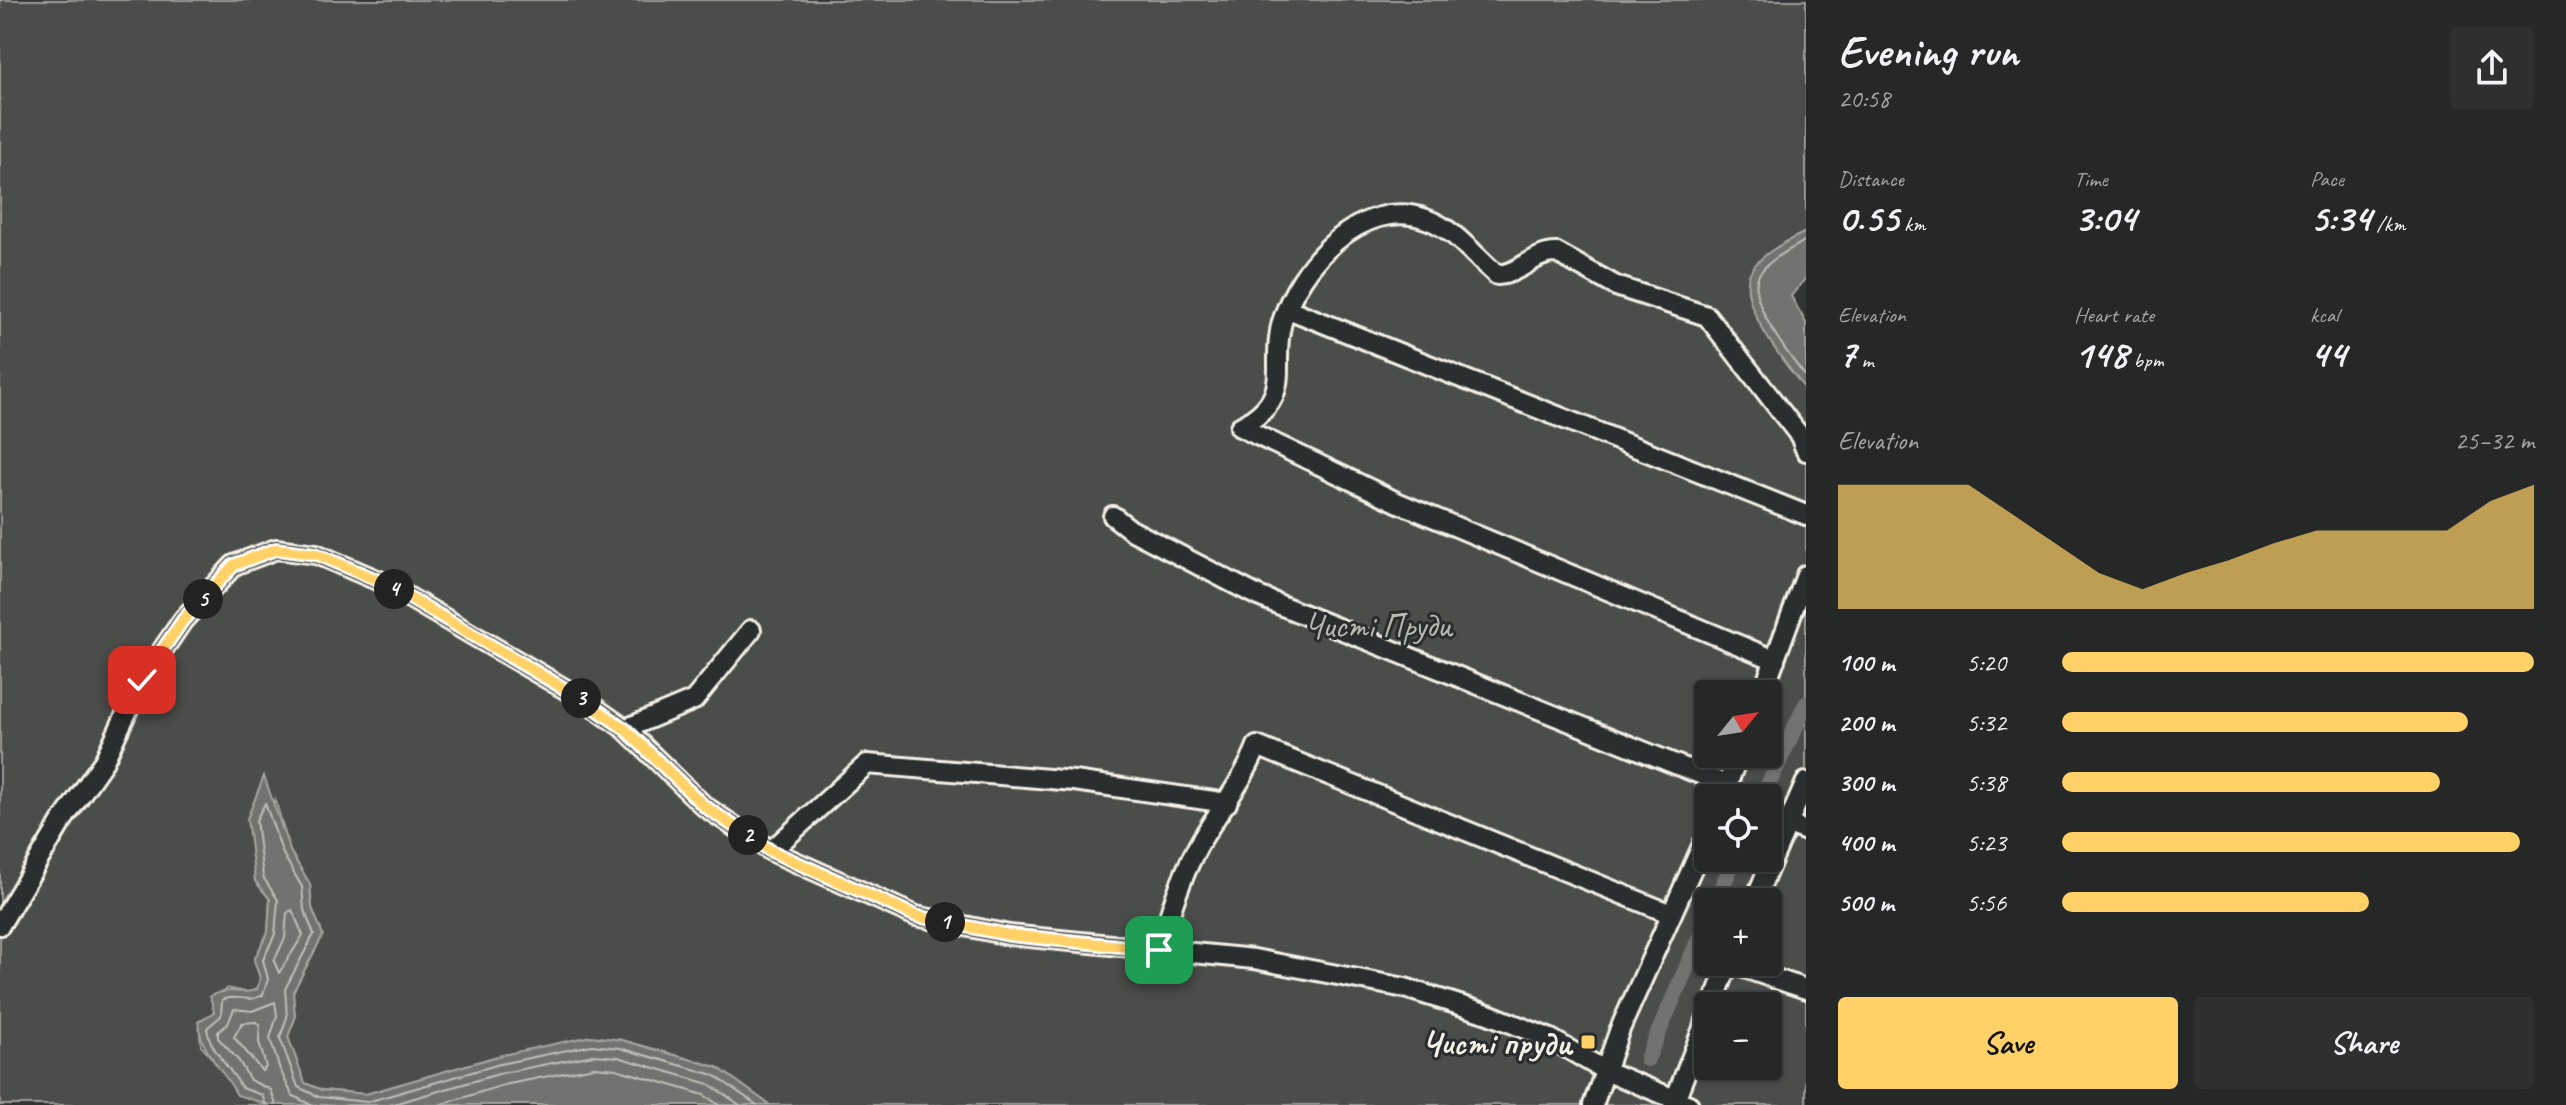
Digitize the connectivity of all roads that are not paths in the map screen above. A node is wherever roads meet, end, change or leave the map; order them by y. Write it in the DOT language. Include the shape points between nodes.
graph roads {
  1 [pos="1288,309"];
  2 [pos="1806,451"];
  3 [pos="1806,515"];
  4 [pos="1113,516"];
  5 [pos="1806,575"];
  6 [pos="751,630"];
  7 [pos="1775,660"];
  8 [pos="1767,680"];
  9 [pos="625,729"];
  10 [pos="1806,782"];
  11 [pos="1705,784"];
  12 [pos="1227,803"];
  13 [pos="1786,823"];
  14 [pos="1806,831"];
  15 [pos="771,851"];
  16 [pos="1694,864"];
  17 [pos="1760,888"];
  18 [pos="1671,914"];
  19 [pos="0,925"];
  20 [pos="1159,950"];
  21 [pos="1769,976"];
  22 [pos="1806,989"];
  23 [pos="1694,1057"];
  24 [pos="1604,1070"];
  25 [pos="1679,1103"];
  26 [pos="1593,1105"];
  1 -- 2 [label="street" via="1323,250 1392,214 1435,223 1497,275 1546,252 1557,253 1616,286 1707,316 1800,436"];
  1 -- 3 [label="street"];
  1 -- 7 [label="street" via="1282,324 1279,385 1254,420 1240,427 1399,503"];
  4 -- 11 [label="street" via="1258,596"];
  5 -- 7 [label="street"];
  6 -- 9 [label="street" via="694,700"];
  7 -- 8 [label="street"];
  9 -- 15 [label="street" via="704,806"];
  9 -- 19 [label="street" via="384,583 316,554 276,549 234,565 183,620 142,680 104,761"];
  10 -- 13 [label="street"];
  12 -- 15 [label="street" via="1074,781 867,764"];
  12 -- 18 [label="street" via="1257,746"];
  12 -- 20 [label="street" via="1177,890"];
  13 -- 14 [label="street"];
  13 -- 17 [label="street"];
  15 -- 20 [label="street" via="916,916 1009,935"];
  16 -- 18 [label="street"];
  18 -- 24 [label="street"];
  20 -- 24 [label="street" via="1254,959 1405,988 1551,1039"];
  21 -- 22 [label="street"];
  23 -- 25 [label="street"];
  24 -- 25 [label="street"];
  24 -- 26 [label="street"];
}
